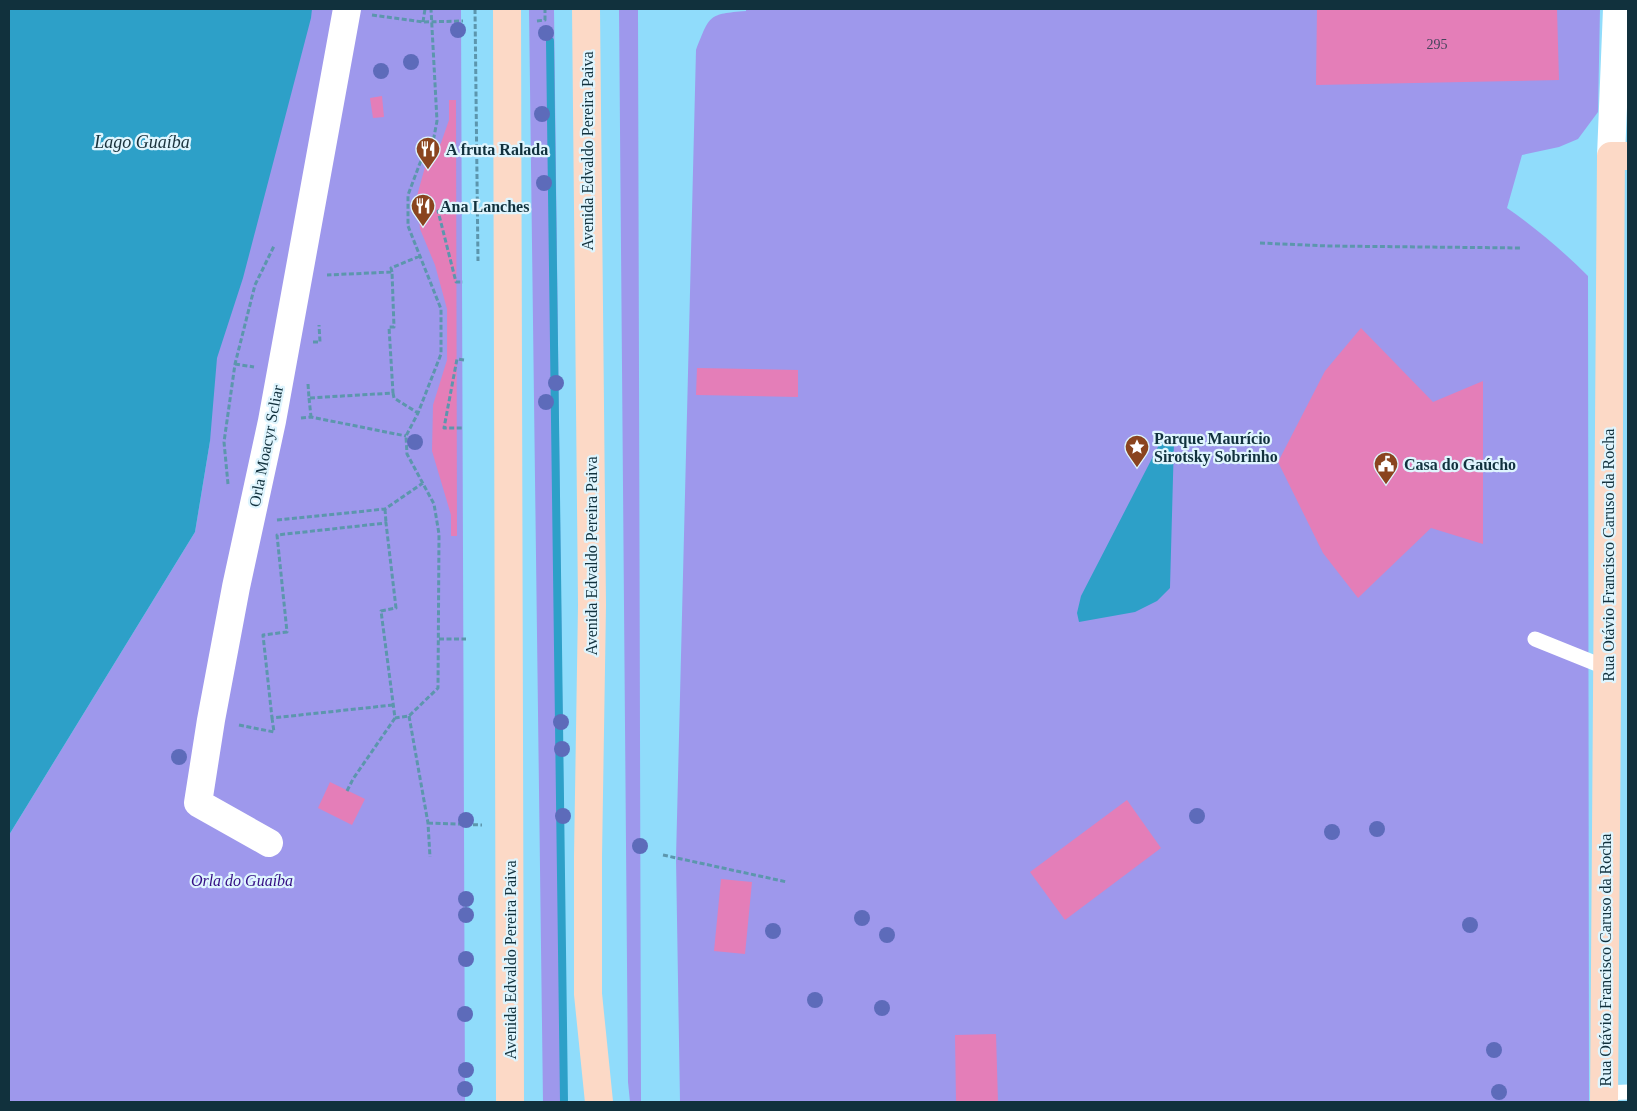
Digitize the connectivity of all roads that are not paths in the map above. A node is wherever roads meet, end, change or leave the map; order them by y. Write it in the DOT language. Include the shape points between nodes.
graph roads {
  1 [pos="506,9"];
  2 [pos="586,9"];
  3 [pos="1617,9"];
  4 [pos="347,10"];
  5 [pos="1619,156"];
  6 [pos="1534,639"];
  7 [pos="1607,668"];
  8 [pos="269,843"];
  9 [pos="1612,1096"];
  10 [pos="510,1102"];
  11 [pos="599,1102"];
  1 -- 10 [label="main road, Avenida Edvaldo Pereira Paiva"];
  2 -- 11 [label="main road, Avenida Edvaldo Pereira Paiva" via="592,605 588,994"];
  3 -- 5 [label="street, Rua Otávio Francisco Caruso da Rocha"];
  4 -- 8 [label="street, Orla Moacyr Scliar" via="272,421 211,720 198,803"];
  5 -- 7 [label="main road, Rua Otávio Francisco Caruso da Rocha"];
  6 -- 7 [label="lane"];
  7 -- 9 [label="main road, Rua Otávio Francisco Caruso da Rocha"];
}
